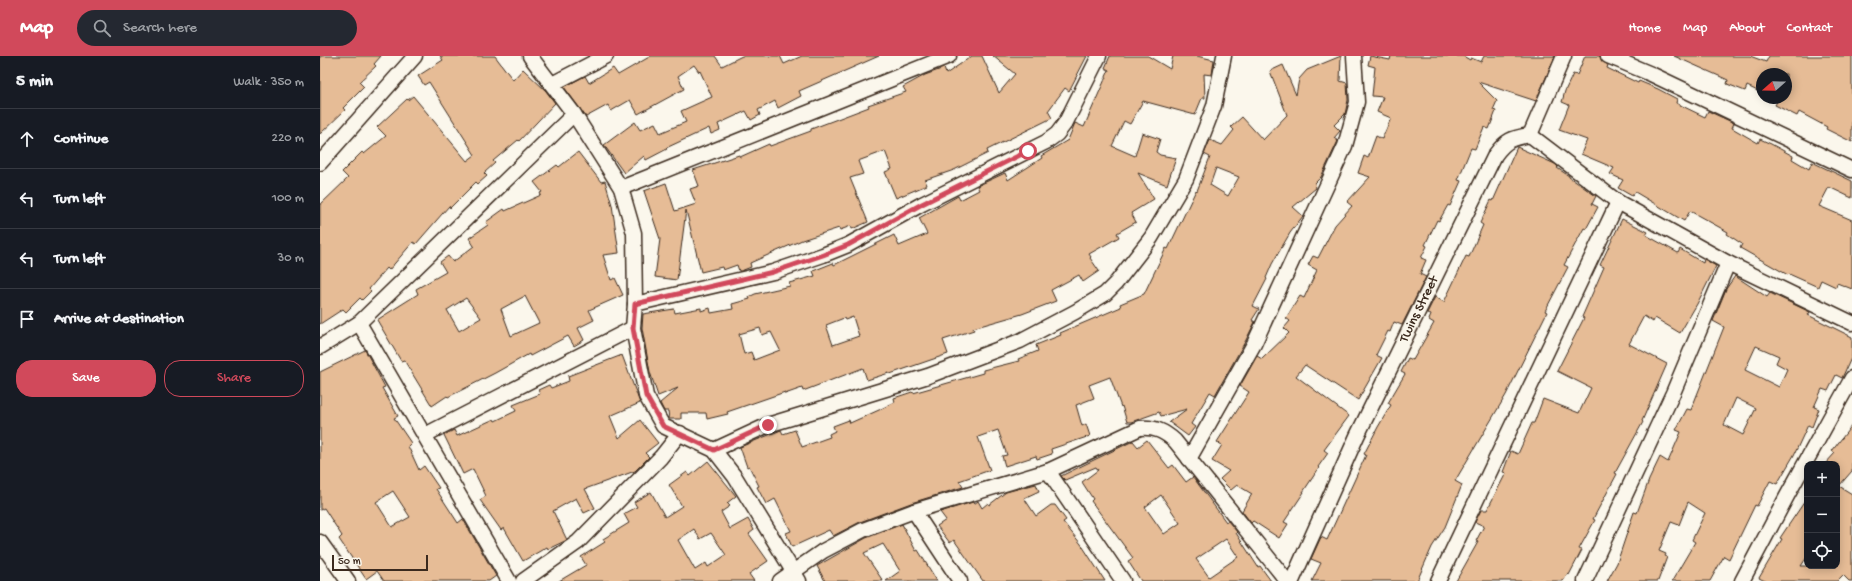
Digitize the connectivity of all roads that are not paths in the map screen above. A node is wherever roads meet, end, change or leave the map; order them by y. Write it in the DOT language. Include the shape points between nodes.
graph roads {
  1 [pos="415,56"];
  2 [pos="530,56"];
  3 [pos="606,56"];
  4 [pos="949,56"];
  5 [pos="1099,56"];
  6 [pos="1224,56"];
  7 [pos="1354,56"];
  8 [pos="1564,56"];
  9 [pos="1608,56"];
  10 [pos="552,84"];
  11 [pos="574,114"];
  12 [pos="1530,135"];
  13 [pos="320,163"];
  14 [pos="1852,170"];
  15 [pos="621,188"];
  16 [pos="1618,202"];
  17 [pos="1728,262"];
  18 [pos="635,304"];
  19 [pos="359,323"];
  20 [pos="1852,323"];
  21 [pos="633,328"];
  22 [pos="320,347"];
  23 [pos="1852,378"];
  24 [pos="680,433"];
  25 [pos="426,435"];
  26 [pos="714,450"];
  27 [pos="1189,459"];
  28 [pos="1048,472"];
  29 [pos="914,511"];
  30 [pos="320,542"];
  31 [pos="796,577"];
  32 [pos="348,581"];
  33 [pos="509,581"];
  34 [pos="523,581"];
  35 [pos="780,581"];
  36 [pos="960,581"];
  37 [pos="1123,581"];
  38 [pos="1287,581"];
  39 [pos="1292,581"];
  40 [pos="1438,581"];
  41 [pos="1585,581"];
  42 [pos="1742,581"];
  1 -- 13 [label="street"];
  2 -- 10 [label="street"];
  3 -- 10 [label="street"];
  4 -- 15 [label="street"];
  5 -- 18 [label="street" via="1066,122 1057,134 1046,142 922,204 848,245 823,255 773,272"];
  6 -- 26 [label="street" via="1214,106 1186,179 1151,238 1105,294 1020,341 928,376 768,425"];
  7 -- 27 [label="street" via="1357,102 1345,146 1254,344"];
  8 -- 12 [label="street"];
  9 -- 14 [label="street"];
  10 -- 11 [label="street"];
  11 -- 15 [label="street"];
  11 -- 19 [label="street"];
  12 -- 16 [label="street"];
  12 -- 39 [label="street, Twins Street" via="1510,140 1503,144 1495,155 1357,436"];
  15 -- 18 [label="street" via="634,233"];
  16 -- 17 [label="street"];
  16 -- 40 [label="street"];
  17 -- 20 [label="street"];
  17 -- 41 [label="street" via="1673,393"];
  18 -- 21 [label="street"];
  19 -- 22 [label="street"];
  19 -- 25 [label="street"];
  21 -- 24 [label="street" via="646,396 663,426"];
  21 -- 25 [label="street"];
  23 -- 42 [label="street"];
  24 -- 26 [label="street"];
  24 -- 34 [label="street" via="661,457 578,542"];
  25 -- 33 [label="street"];
  26 -- 31 [label="street" via="735,477"];
  27 -- 28 [label="street" via="1176,441 1166,433 1158,429 1140,428"];
  27 -- 38 [label="street"];
  28 -- 29 [label="street"];
  28 -- 37 [label="street"];
  29 -- 31 [label="street" via="863,530 823,551"];
  29 -- 36 [label="street"];
  30 -- 32 [label="street"];
  31 -- 35 [label="street"];
}
